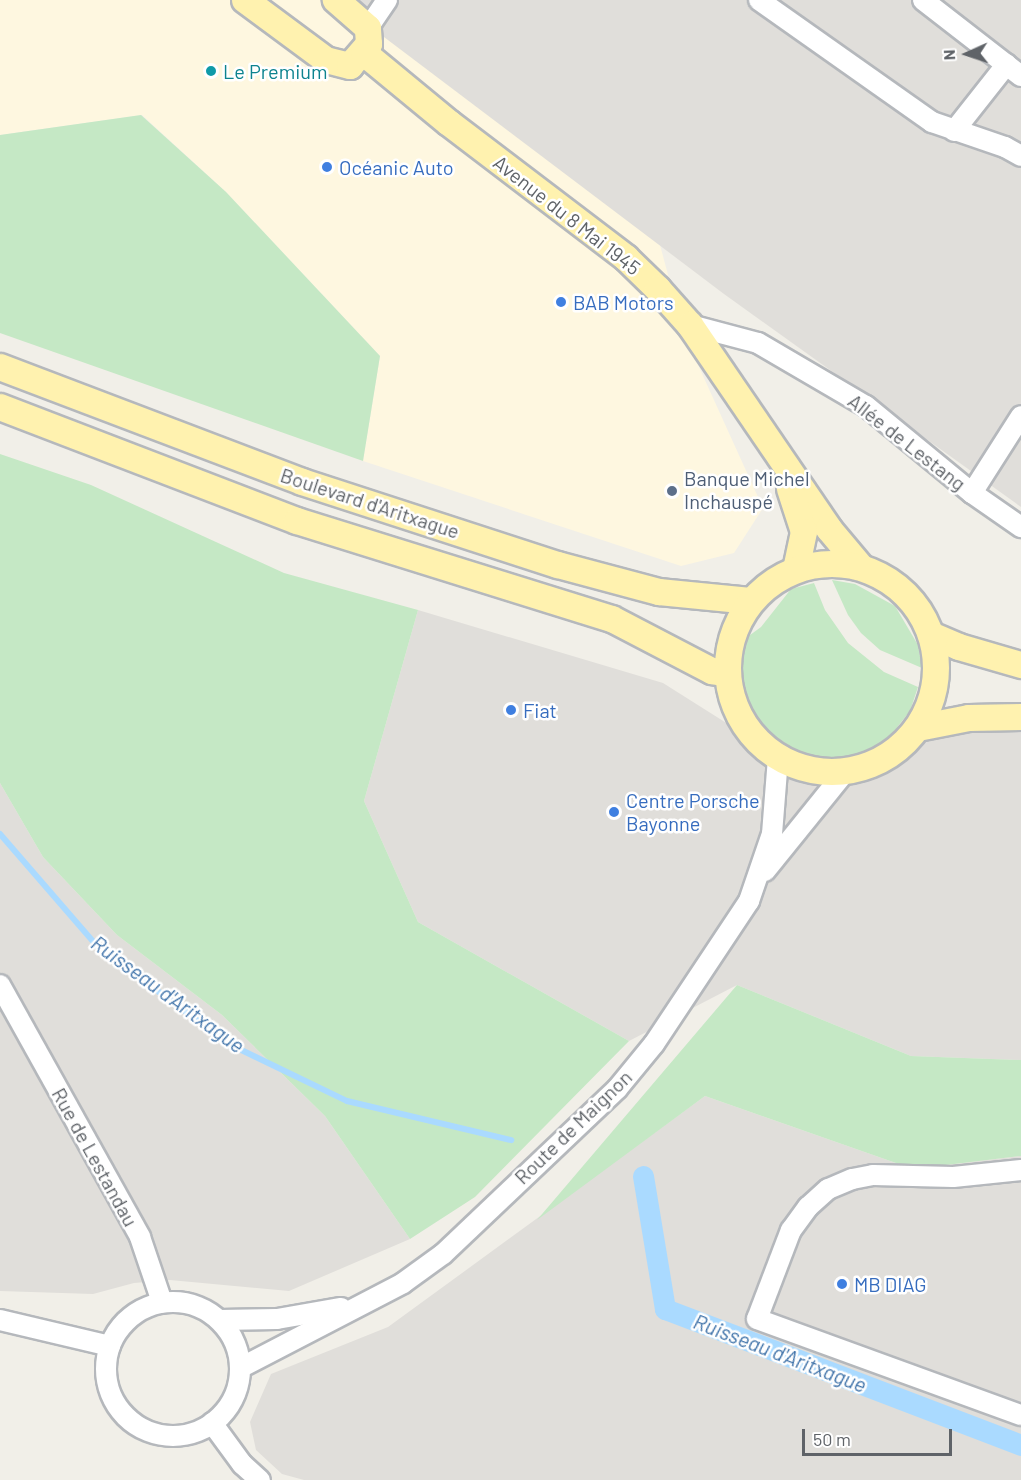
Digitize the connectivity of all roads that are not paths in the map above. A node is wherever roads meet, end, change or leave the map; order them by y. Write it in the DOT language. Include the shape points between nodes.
graph roads {
  1 [pos="245,0"];
  2 [pos="336,0"];
  3 [pos="387,0"];
  4 [pos="759,0"];
  5 [pos="923,0"];
  6 [pos="366,41"];
  7 [pos="1014,70"];
  8 [pos="954,131"];
  9 [pos="1021,156"];
  10 [pos="690,325"];
  11 [pos="0,367"];
  12 [pos="745,401"];
  13 [pos="0,407"];
  14 [pos="1021,416"];
  15 [pos="972,493"];
  16 [pos="1021,526"];
  17 [pos="860,566"];
  18 [pos="796,569"];
  19 [pos="751,601"];
  20 [pos="931,635"];
  21 [pos="1021,665"];
  22 [pos="727,674"];
  23 [pos="1021,717"];
  24 [pos="918,728"];
  25 [pos="778,758"];
  26 [pos="845,772"];
  27 [pos="760,878"];
  28 [pos="0,985"];
  29 [pos="9,1021"];
  30 [pos="1021,1170"];
  31 [pos="162,1302"];
  32 [pos="361,1304"];
  33 [pos="0,1320"];
  34 [pos="220,1320"];
  35 [pos="110,1346"];
  36 [pos="240,1368"];
  37 [pos="1021,1415"];
  38 [pos="212,1423"];
  39 [pos="260,1480"];
  1 -- 6 [label="main road" via="326,60 350,66"];
  2 -- 6 [label="main road, Avenue du 8 Mai 1945"];
  3 -- 6 [label="street"];
  4 -- 8 [label="street" via="932,122"];
  5 -- 7 [label="street"];
  6 -- 10 [label="main road, Avenue du 8 Mai 1945" via="449,123 626,258"];
  7 -- 8 [label="street"];
  8 -- 9 [label="street"];
  10 -- 12 [label="main road, Avenue du 8 Mai 1945"];
  10 -- 15 [label="street, Allée de Lestang" via="758,343 811,372 866,406"];
  11 -- 19 [label="main road, Boulevard d'Aritxague" via="302,482 546,561 659,592"];
  12 -- 17 [label="main road, Avenue du 8 Mai 1945" via="829,529"];
  12 -- 18 [label="main road, Avenue du 8 Mai 1945" via="798,504 804,532"];
  13 -- 22 [label="main road, Boulevard d'Aritxague" via="297,521 612,619 712,672"];
  14 -- 15 [label="street"];
  15 -- 16 [label="street, Allée de Lestang"];
  17 -- 18 [label="main road" via="842,563"];
  17 -- 20 [label="main road" via="891,581 907,597"];
  18 -- 19 [label="main road" via="766,586"];
  19 -- 22 [label="main road" via="729,648"];
  20 -- 21 [label="main road"];
  20 -- 24 [label="main road" via="935,680 932,699"];
  22 -- 25 [label="main road" via="740,717 753,736"];
  23 -- 24 [label="main road" via="969,718"];
  24 -- 26 [label="main road" via="886,758"];
  25 -- 26 [label="main road" via="822,772"];
  25 -- 27 [label="street, Route de Maignon" via="772,834"];
  26 -- 27 [label="street, Route de Maignon"];
  27 -- 32 [label="street, Route de Maignon" via="727,936 617,1089 444,1254 403,1283"];
  28 -- 29 [label="street, Rue de Lestandau"];
  29 -- 31 [label="street, Rue de Lestandau" via="140,1237"];
  30 -- 37 [label="street" via="953,1177 873,1175 828,1189 791,1230 757,1319"];
  31 -- 34 [label="street" via="183,1302 203,1308"];
  31 -- 35 [label="street" via="130,1317"];
  32 -- 34 [label="street, Route de Maignon" via="277,1318"];
  32 -- 36 [label="street, Route de Maignon"];
  33 -- 35 [label="street"];
  34 -- 36 [label="street" via="231,1334"];
  35 -- 38 [label="street" via="108,1384 114,1402 131,1422 150,1432 171,1436 193,1433"];
  36 -- 38 [label="street" via="233,1399"];
  38 -- 39 [label="street" via="242,1464"];
}
